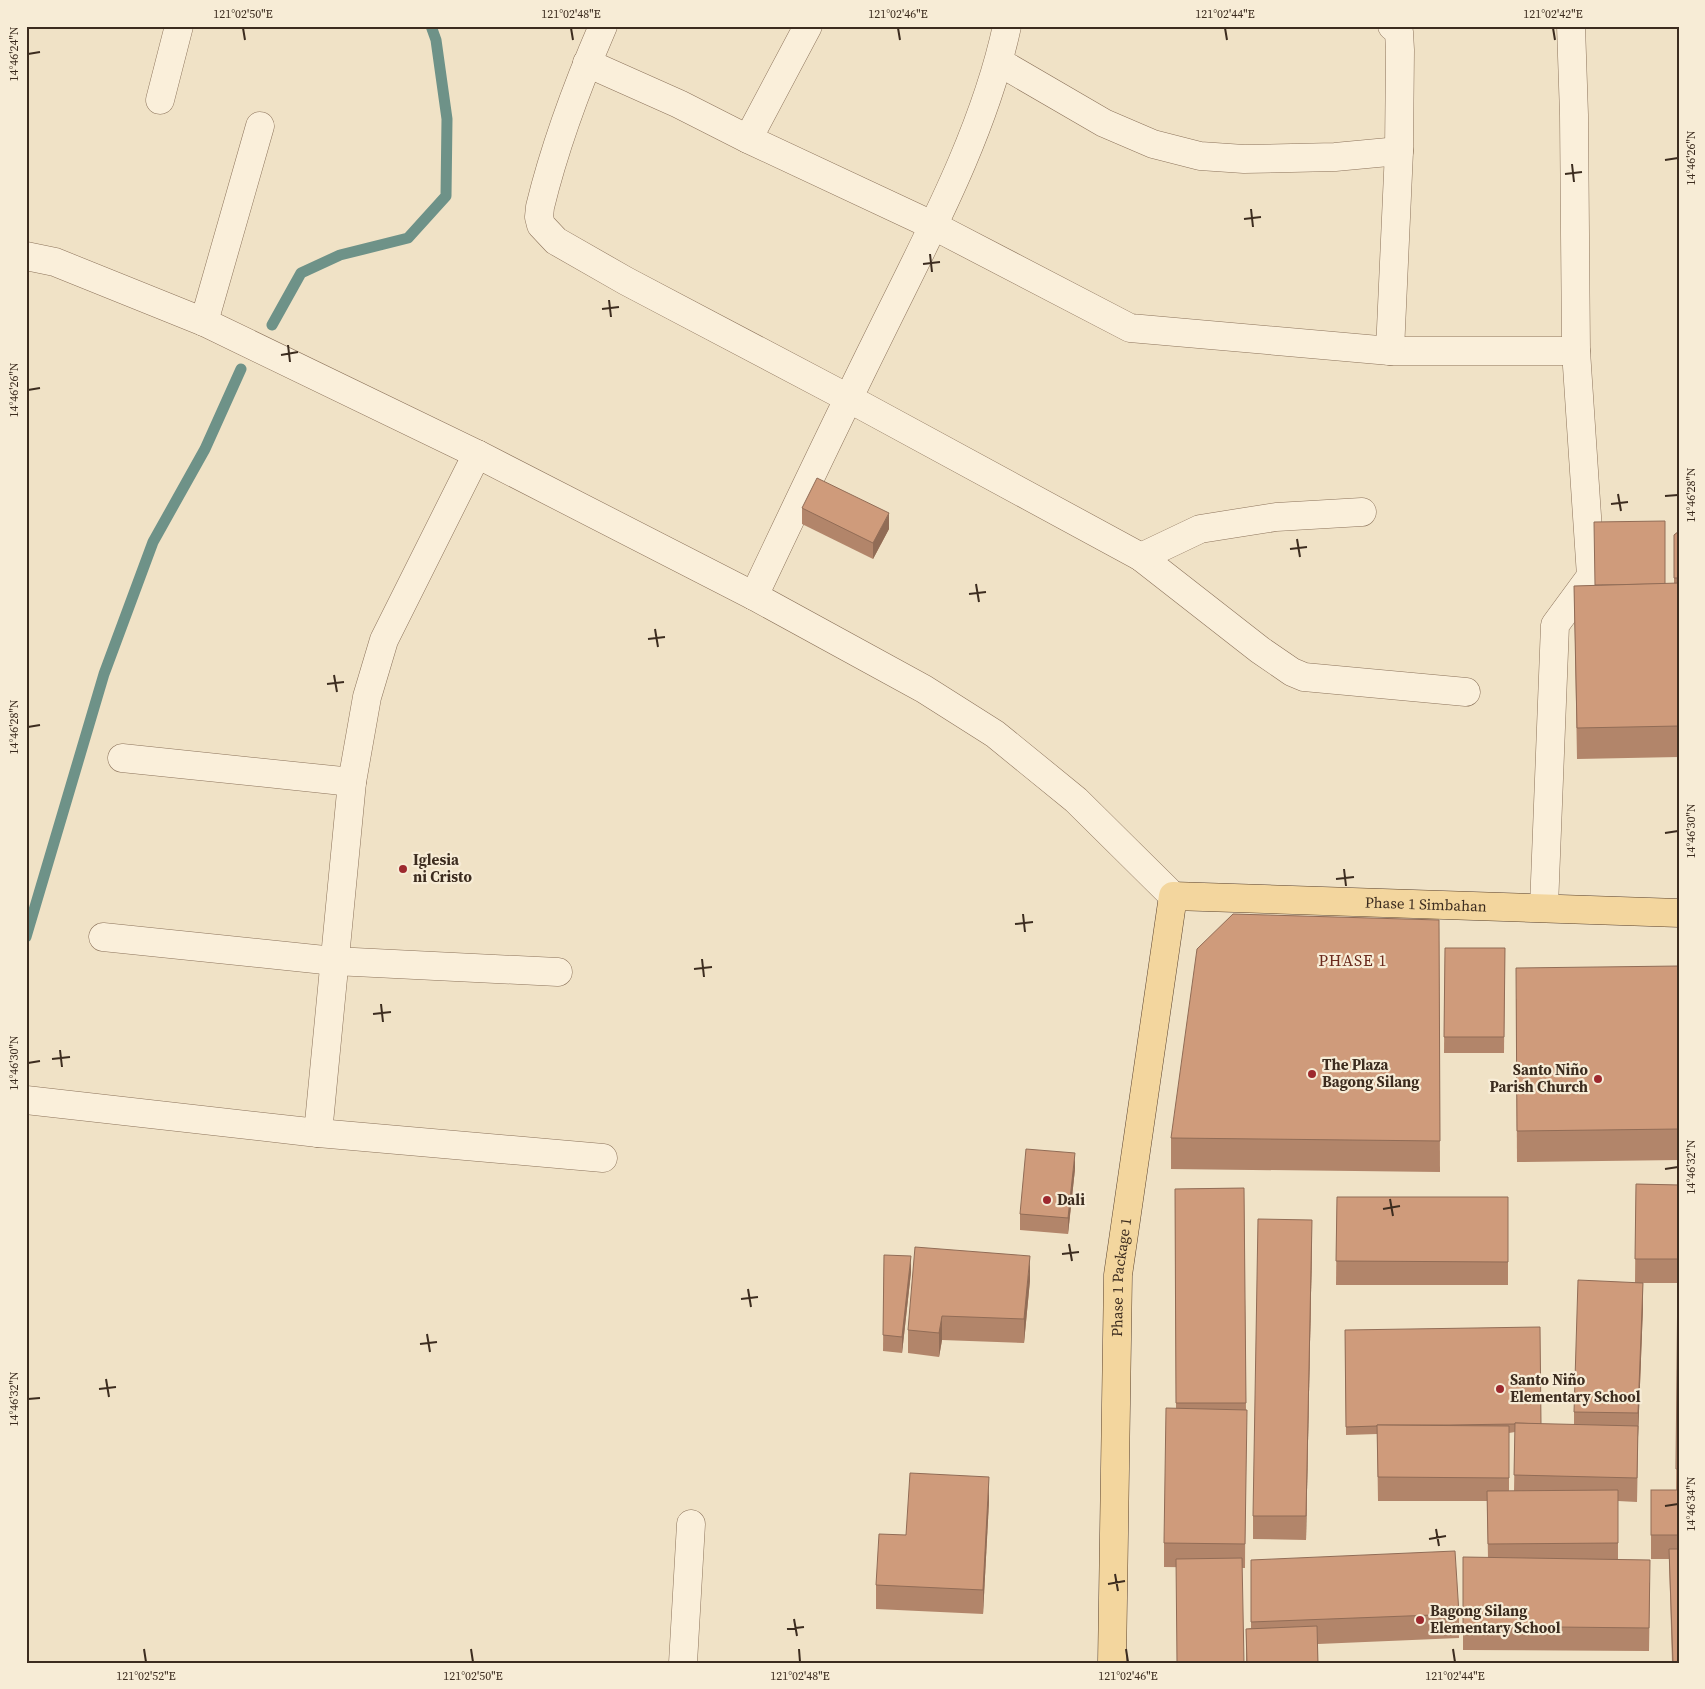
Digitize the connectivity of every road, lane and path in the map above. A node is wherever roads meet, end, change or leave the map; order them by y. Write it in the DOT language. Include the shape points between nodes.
graph roads {
  1 [pos="179,26"];
  2 [pos="603,26"];
  3 [pos="808,26"];
  4 [pos="1006,26"];
  5 [pos="1392,26"];
  6 [pos="1571,26"];
  7 [pos="999,62"];
  8 [pos="587,63"];
  9 [pos="160,100"];
  10 [pos="260,126"];
  11 [pos="748,139"];
  12 [pos="1399,152"];
  13 [pos="934,226"];
  14 [pos="26,256"];
  15 [pos="204,322"];
  16 [pos="1390,351"];
  17 [pos="1576,351"];
  18 [pos="848,398"];
  19 [pos="477,454"];
  20 [pos="1362,512"];
  21 [pos="1140,557"];
  22 [pos="754,596"];
  23 [pos="1466,692"];
  24 [pos="122,758"];
  25 [pos="352,782"];
  26 [pos="1173,896"];
  27 [pos="1544,907"];
  28 [pos="1679,913"];
  29 [pos="103,937"];
  30 [pos="334,960"];
  31 [pos="558,972"];
  32 [pos="26,1100"];
  33 [pos="318,1133"];
  34 [pos="603,1158"];
  35 [pos="691,1524"];
  36 [pos="683,1663"];
  37 [pos="1112,1663"];
  1 -- 9 [label="street"];
  2 -- 8 [label="street"];
  3 -- 11 [label="street"];
  4 -- 7 [label="street"];
  5 -- 12 [label="street" via="1399,32 1400,50"];
  6 -- 17 [label="street"];
  7 -- 12 [label="street" via="1104,123 1152,144 1200,156 1244,159"];
  7 -- 13 [label="street"];
  8 -- 11 [label="street"];
  8 -- 18 [label="street" via="544,193 539,217 541,225 556,241 626,281"];
  10 -- 15 [label="street"];
  11 -- 13 [label="street"];
  12 -- 16 [label="street"];
  13 -- 16 [label="street" via="1130,328"];
  13 -- 18 [label="street"];
  14 -- 15 [label="street" via="55,262"];
  15 -- 19 [label="street"];
  16 -- 17 [label="street"];
  17 -- 27 [label="street" via="1591,576 1555,625"];
  18 -- 21 [label="street"];
  18 -- 22 [label="street"];
  19 -- 22 [label="street"];
  19 -- 25 [label="street" via="384,640 367,697"];
  20 -- 21 [label="street" via="1276,517 1200,529"];
  21 -- 23 [label="street" via="1260,650 1304,677"];
  22 -- 26 [label="street" via="924,689 995,734 1076,800"];
  24 -- 25 [label="street"];
  25 -- 30 [label="street"];
  26 -- 27 [label="main road, Phase 1 Simbahan"];
  26 -- 37 [label="main road, Phase 1 Package 1" via="1118,1275"];
  27 -- 28 [label="main road, Phase 1 Simbahan"];
  29 -- 30 [label="street"];
  30 -- 31 [label="street"];
  30 -- 33 [label="street"];
  32 -- 33 [label="street"];
  33 -- 34 [label="street"];
  35 -- 36 [label="street"];
}
